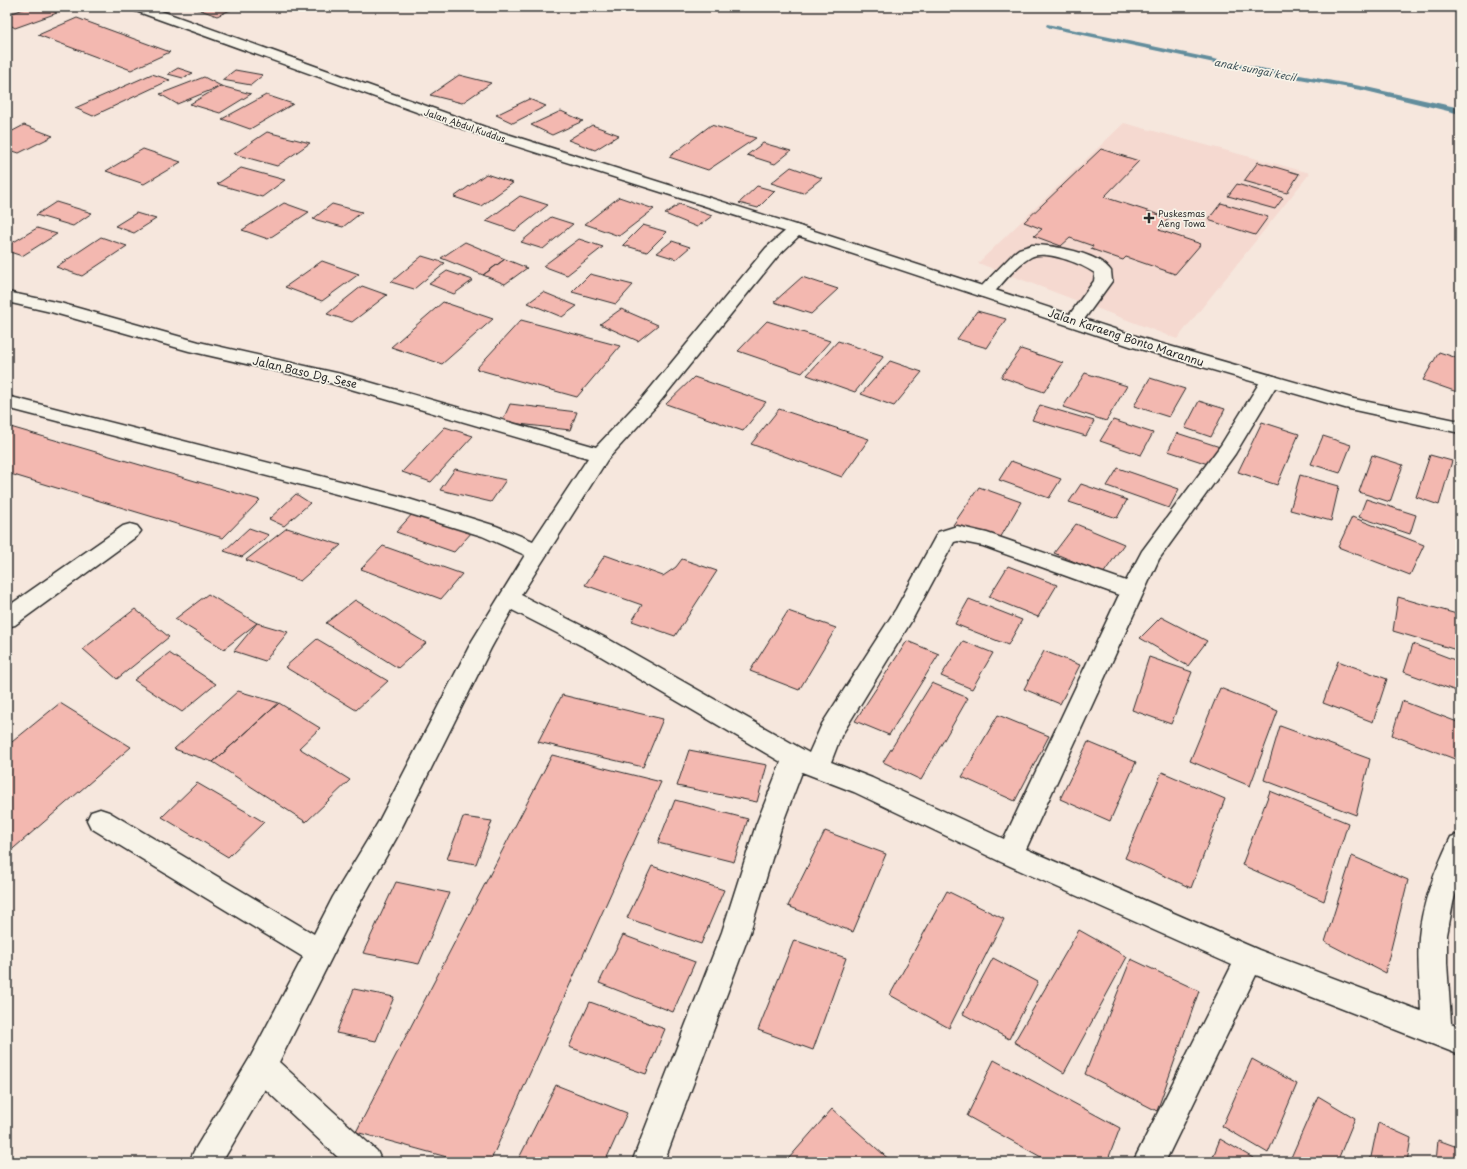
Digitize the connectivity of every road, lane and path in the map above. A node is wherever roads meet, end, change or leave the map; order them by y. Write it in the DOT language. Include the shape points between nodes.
graph roads {
  1 [pos="138,7"];
  2 [pos="796,230"];
  3 [pos="985,292"];
  4 [pos="7,297"];
  5 [pos="1074,321"];
  6 [pos="1270,380"];
  7 [pos="7,402"];
  8 [pos="1460,427"];
  9 [pos="600,455"];
  10 [pos="130,532"];
  11 [pos="538,552"];
  12 [pos="1132,591"];
  13 [pos="508,598"];
  14 [pos="7,619"];
  15 [pos="806,762"];
  16 [pos="100,820"];
  17 [pos="1460,845"];
  18 [pos="1010,854"];
  19 [pos="319,952"];
  20 [pos="1250,959"];
  21 [pos="1449,1036"];
  22 [pos="262,1066"];
  23 [pos="205,1162"];
  24 [pos="366,1162"];
  25 [pos="648,1162"];
  26 [pos="1149,1162"];
  1 -- 2 [label="street, Jalan Abdul Kuddus" via="480,130"];
  2 -- 3 [label="street, Jalan Karaeng Bonto Marannu"];
  2 -- 9 [label="street" via="753,273 651,400"];
  3 -- 5 [label="street, Jalan Karaeng Bonto Marannu"];
  3 -- 5 [label="street" via="1026,252 1056,252 1097,266 1103,271 1103,281"];
  4 -- 9 [label="street, Jalan Baso Dg. Sese" via="54,307 195,347 334,378"];
  5 -- 6 [label="street, Jalan Karaeng Bonto Marannu" via="1189,358"];
  6 -- 8 [label="street, Jalan Karaeng Bonto Marannu" via="1367,408"];
  6 -- 12 [label="street" via="1228,449 1150,556"];
  7 -- 11 [label="street" via="399,503 489,531"];
  9 -- 11 [label="street"];
  10 -- 14 [label="street"];
  11 -- 13 [label="street"];
  12 -- 15 [label="street" via="987,540 957,533 946,537 904,614 823,747"];
  12 -- 18 [label="street"];
  13 -- 15 [label="street" via="600,645"];
  13 -- 19 [label="street" via="480,647 388,829"];
  15 -- 18 [label="street" via="863,785"];
  15 -- 25 [label="street" via="769,825 736,932"];
  16 -- 19 [label="street"];
  17 -- 21 [label="street" via="1446,877 1434,924 1434,978"];
  18 -- 20 [label="street"];
  19 -- 22 [label="street"];
  20 -- 21 [label="street"];
  20 -- 26 [label="street"];
  22 -- 23 [label="street"];
  22 -- 24 [label="street"];
}
